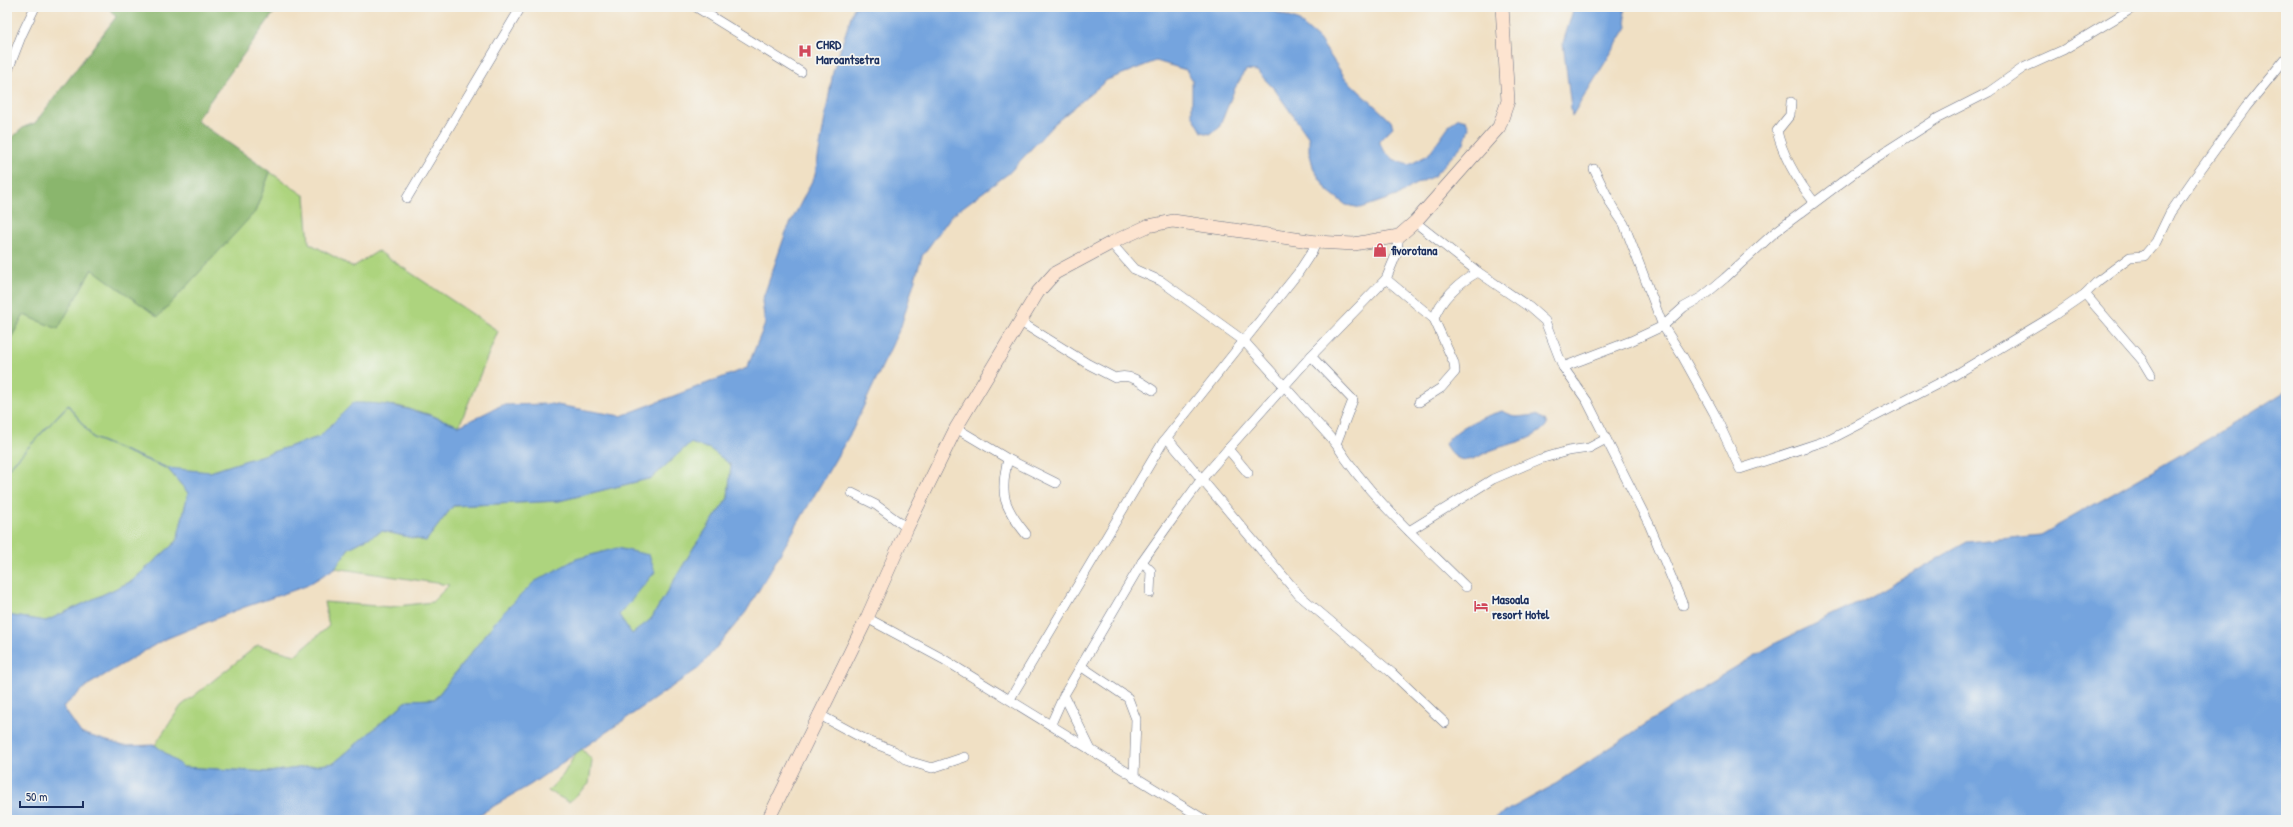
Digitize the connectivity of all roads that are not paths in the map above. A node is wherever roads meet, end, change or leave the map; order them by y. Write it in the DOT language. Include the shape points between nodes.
graph roads {
  1 [pos="35,7"];
  2 [pos="521,7"];
  3 [pos="696,7"];
  4 [pos="1502,7"];
  5 [pos="2131,9"];
  6 [pos="2286,58"];
  7 [pos="801,72"];
  8 [pos="7,73"];
  9 [pos="1791,102"];
  10 [pos="1594,169"];
  11 [pos="407,198"];
  12 [pos="1814,202"];
  13 [pos="1415,222"];
  14 [pos="1399,236"];
  15 [pos="1316,242"];
  16 [pos="1112,243"];
  17 [pos="1478,272"];
  18 [pos="1386,279"];
  19 [pos="2085,294"];
  20 [pos="1434,320"];
  21 [pos="1019,321"];
  22 [pos="1663,326"];
  23 [pos="1244,341"];
  24 [pos="1311,356"];
  25 [pos="1563,367"];
  26 [pos="2151,375"];
  27 [pos="1284,388"];
  28 [pos="1153,390"];
  29 [pos="1419,402"];
  30 [pos="956,428"];
  31 [pos="1167,438"];
  32 [pos="1606,439"];
  33 [pos="1336,444"];
  34 [pos="1228,449"];
  35 [pos="1008,460"];
  36 [pos="1248,473"];
  37 [pos="1201,480"];
  38 [pos="1056,483"];
  39 [pos="852,493"];
  40 [pos="907,528"];
  41 [pos="1409,531"];
  42 [pos="1026,534"];
  43 [pos="1142,562"];
  44 [pos="1466,587"];
  45 [pos="1150,593"];
  46 [pos="1683,605"];
  47 [pos="867,618"];
  48 [pos="1082,667"];
  49 [pos="1064,695"];
  50 [pos="1010,700"];
  51 [pos="818,714"];
  52 [pos="1445,723"];
  53 [pos="1051,724"];
  54 [pos="1091,750"];
  55 [pos="965,757"];
  56 [pos="1134,778"];
  57 [pos="768,820"];
  58 [pos="1204,820"];
  1 -- 8 [label="street"];
  2 -- 11 [label="street"];
  3 -- 7 [label="street"];
  4 -- 13 [label="main road" via="1508,101 1499,127"];
  5 -- 12 [label="street" via="2063,50 2023,68 1989,92 1938,118 1866,164"];
  6 -- 19 [label="street" via="2246,107 2193,180 2170,213 2156,242 2144,256 2130,257"];
  9 -- 12 [label="street" via="1790,115 1777,131 1780,145 1800,184"];
  10 -- 22 [label="street" via="1624,224"];
  12 -- 22 [label="street" via="1774,233 1702,297 1684,307"];
  13 -- 14 [label="main road"];
  13 -- 17 [label="street"];
  14 -- 15 [label="main road" via="1354,244"];
  14 -- 18 [label="street" via="1396,255"];
  15 -- 16 [label="main road" via="1173,221 1148,226"];
  15 -- 23 [label="street" via="1298,273"];
  16 -- 21 [label="main road" via="1055,273 1038,292"];
  16 -- 23 [label="street" via="1134,269 1161,281"];
  17 -- 20 [label="street" via="1456,288 1436,311"];
  17 -- 25 [label="street" via="1545,321"];
  18 -- 20 [label="street"];
  18 -- 24 [label="street"];
  19 -- 22 [label="street" via="1956,375 1831,439 1740,469 1714,413"];
  19 -- 26 [label="street" via="2142,360"];
  20 -- 29 [label="street" via="1454,363 1455,372 1436,392"];
  21 -- 28 [label="street" via="1115,378 1124,375 1134,378"];
  21 -- 30 [label="main road"];
  22 -- 25 [label="street"];
  23 -- 27 [label="street"];
  23 -- 31 [label="street"];
  24 -- 27 [label="street"];
  24 -- 33 [label="street" via="1353,400"];
  25 -- 32 [label="street" via="1587,401"];
  27 -- 33 [label="street"];
  27 -- 34 [label="street"];
  30 -- 35 [label="street"];
  30 -- 40 [label="main road"];
  31 -- 37 [label="street"];
  31 -- 50 [label="street"];
  32 -- 41 [label="street" via="1589,448 1540,459 1494,479"];
  32 -- 46 [label="street" via="1649,524"];
  33 -- 41 [label="street" via="1347,462"];
  34 -- 36 [label="street"];
  34 -- 37 [label="street"];
  35 -- 38 [label="street"];
  35 -- 42 [label="street" via="1004,474 1004,502"];
  37 -- 43 [label="street"];
  37 -- 52 [label="street" via="1299,595 1392,673"];
  39 -- 40 [label="street" via="876,505"];
  40 -- 47 [label="main road"];
  41 -- 44 [label="street"];
  43 -- 45 [label="street" via="1151,571"];
  43 -- 48 [label="street"];
  47 -- 50 [label="street" via="943,659"];
  47 -- 51 [label="main road"];
  48 -- 49 [label="street"];
  48 -- 56 [label="street" via="1128,698 1136,719"];
  49 -- 53 [label="street"];
  49 -- 54 [label="street"];
  50 -- 53 [label="street"];
  51 -- 55 [label="street" via="868,741 894,751 908,761 932,768"];
  51 -- 57 [label="main road"];
  53 -- 54 [label="street"];
  54 -- 56 [label="street"];
  56 -- 58 [label="street"];
}
